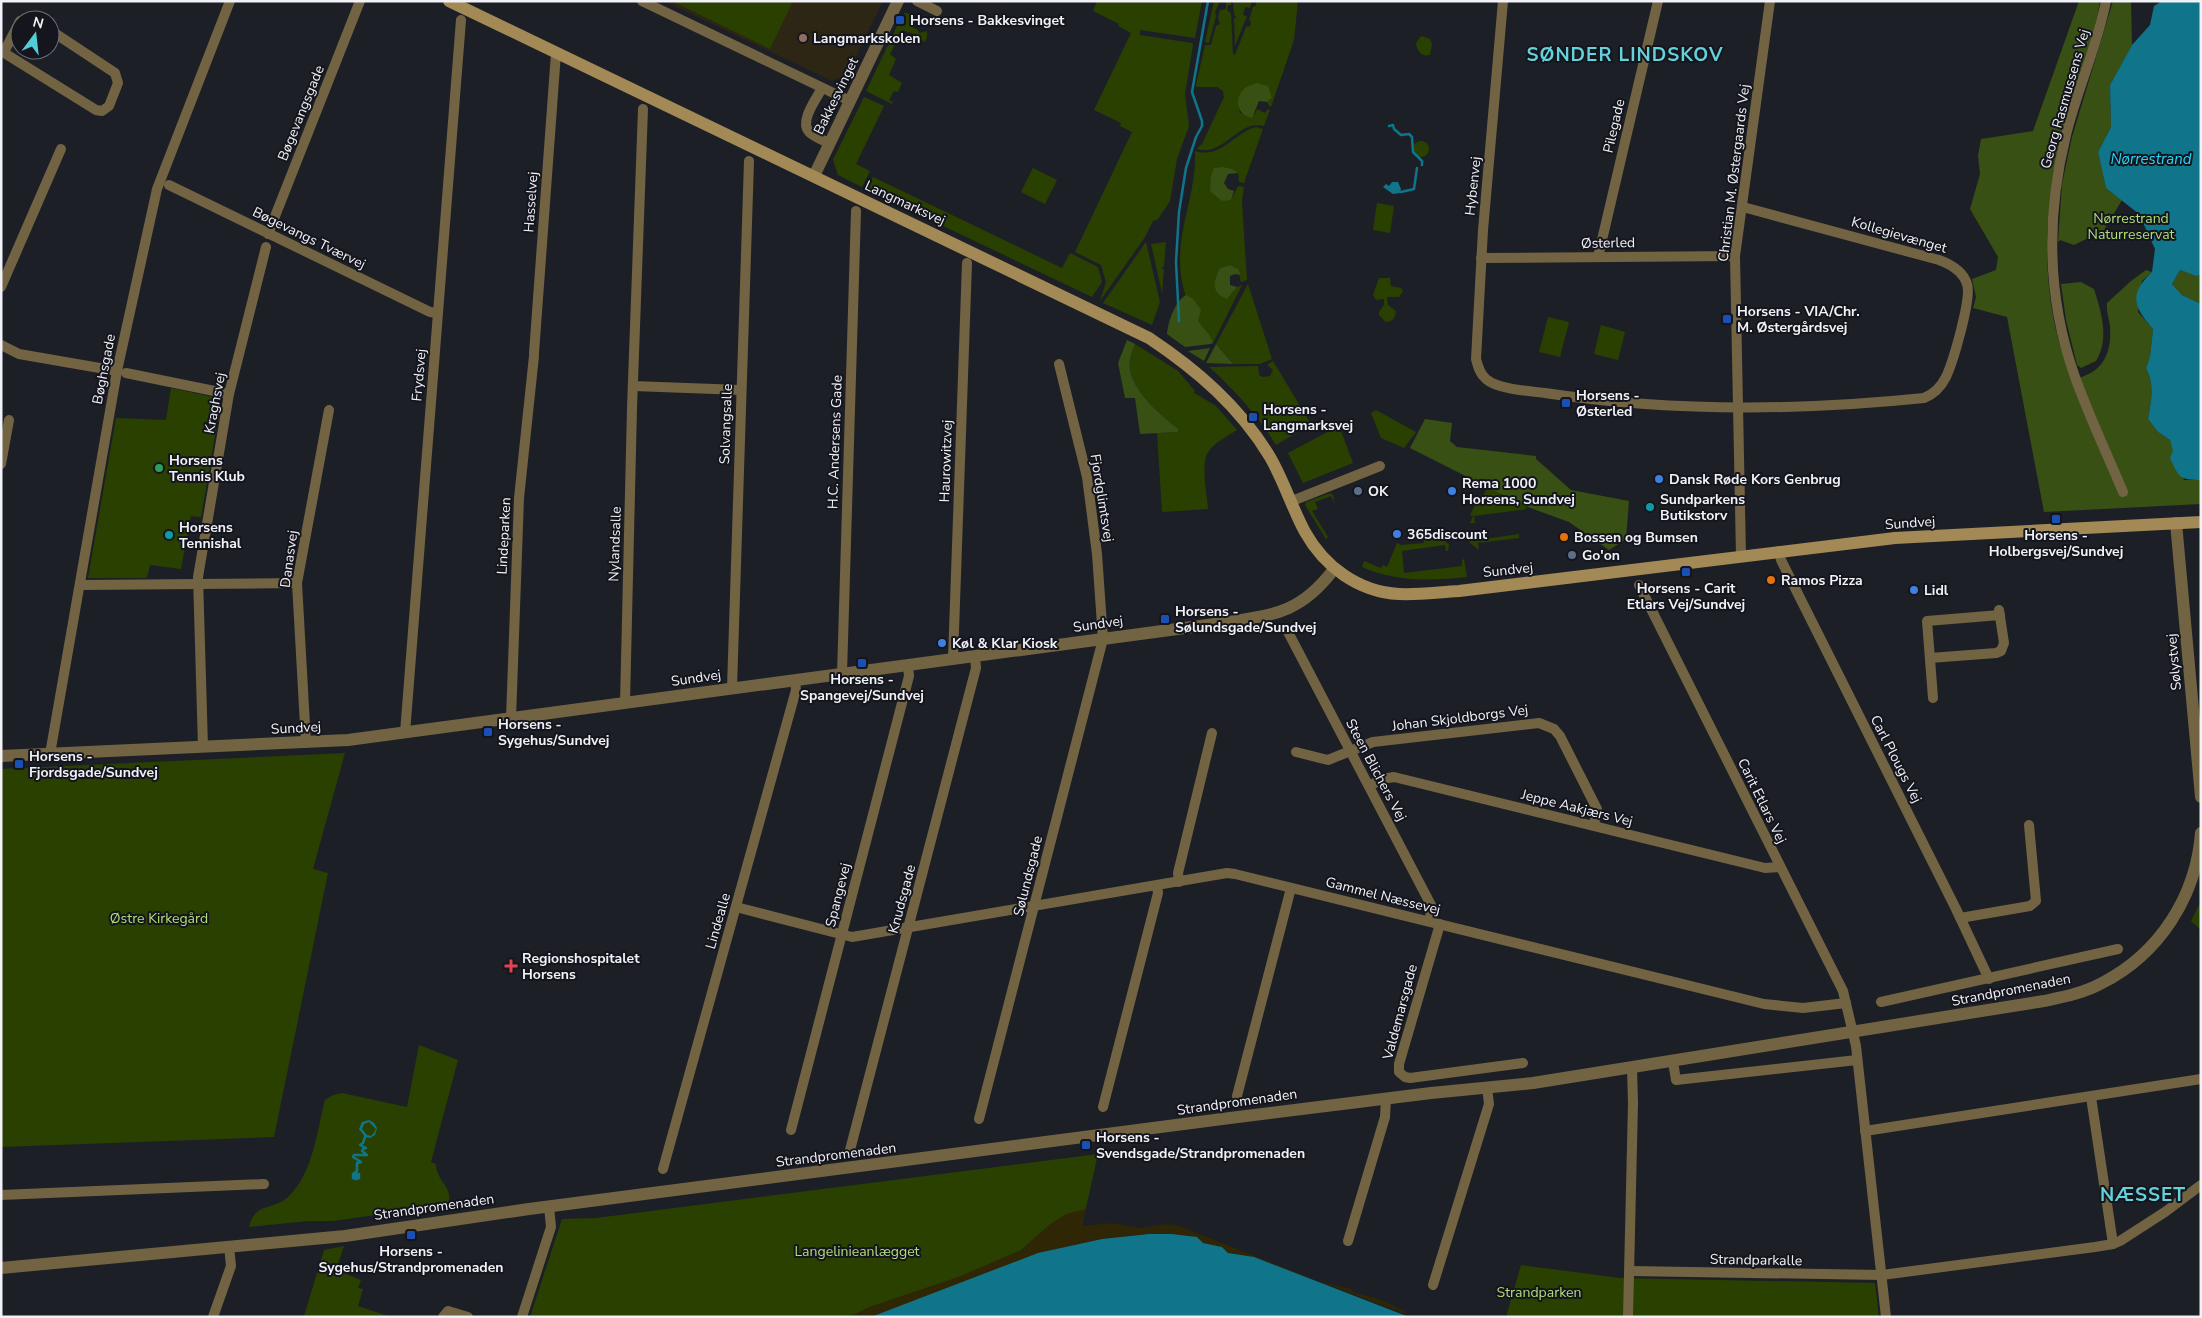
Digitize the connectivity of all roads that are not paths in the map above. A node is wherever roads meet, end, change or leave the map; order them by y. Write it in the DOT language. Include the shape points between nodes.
graph roads {
  1 [pos="230,1"];
  2 [pos="360,1"];
  3 [pos="449,1"];
  4 [pos="642,1"];
  5 [pos="898,1"];
  6 [pos="917,1"];
  7 [pos="1503,1"];
  8 [pos="1658,1"];
  9 [pos="1770,1"];
  10 [pos="2106,1"];
  11 [pos="937,11"];
  12 [pos="461,20"];
  13 [pos="60,37"];
  14 [pos="10,39"];
  15 [pos="2,52"];
  16 [pos="556,53"];
  17 [pos="15,60"];
  18 [pos="822,88"];
  19 [pos="850,101"];
  20 [pos="643,109"];
  21 [pos="830,144"];
  22 [pos="61,150"];
  23 [pos="749,161"];
  24 [pos="814,176"];
  25 [pos="169,186"];
  26 [pos="1743,207"];
  27 [pos="856,211"];
  28 [pos="268,234"];
  29 [pos="266,247"];
  30 [pos="1735,256"];
  31 [pos="1598,257"];
  32 [pos="1481,258"];
  33 [pos="967,263"];
  34 [pos="1,287"];
  35 [pos="438,313"];
  36 [pos="1,345"];
  37 [pos="534,354"];
  38 [pos="1059,364"];
  39 [pos="121,372"];
  40 [pos="633,386"];
  41 [pos="741,390"];
  42 [pos="229,394"];
  43 [pos="1737,409"];
  44 [pos="330,410"];
  45 [pos="9,420"];
  46 [pos="1,464"];
  47 [pos="1380,466"];
  48 [pos="2123,492"];
  49 [pos="1292,501"];
  50 [pos="2201,522"];
  51 [pos="2176,523"];
  52 [pos="1780,551"];
  53 [pos="1741,556"];
  54 [pos="1334,569"];
  55 [pos="297,583"];
  56 [pos="80,585"];
  57 [pos="198,585"];
  58 [pos="1639,585"];
  59 [pos="1288,632"];
  60 [pos="1103,638"];
  61 [pos="975,656"];
  62 [pos="1930,658"];
  63 [pos="953,659"];
  64 [pos="908,666"];
  65 [pos="842,674"];
  66 [pos="795,681"];
  67 [pos="732,688"];
  68 [pos="1933,698"];
  69 [pos="625,703"];
  70 [pos="511,718"];
  71 [pos="405,732"];
  72 [pos="1212,733"];
  73 [pos="306,743"];
  74 [pos="203,747"];
  75 [pos="1350,751"];
  76 [pos="1296,752"];
  77 [pos="50,754"];
  78 [pos="1,756"];
  79 [pos="1369,786"];
  80 [pos="2201,798"];
  81 [pos="2029,825"];
  82 [pos="1594,826"];
  83 [pos="2201,834"];
  84 [pos="1780,867"];
  85 [pos="1179,882"];
  86 [pos="1157,886"];
  87 [pos="1291,888"];
  88 [pos="1034,906"];
  89 [pos="736,907"];
  90 [pos="1960,918"];
  91 [pos="1435,923"];
  92 [pos="909,926"];
  93 [pos="842,936"];
  94 [pos="2118,949"];
  95 [pos="1989,979"];
  96 [pos="1881,1002"];
  97 [pos="1846,1003"];
  98 [pos="1853,1032"];
  99 [pos="1857,1060"];
  100 [pos="1673,1062"];
  101 [pos="1524,1063"];
  102 [pos="1632,1068"];
  103 [pos="2201,1079"];
  104 [pos="1487,1087"];
  105 [pos="1237,1096"];
  106 [pos="2090,1096"];
  107 [pos="1386,1098"];
  108 [pos="1103,1107"];
  109 [pos="979,1119"];
  110 [pos="791,1130"];
  111 [pos="1865,1131"];
  112 [pos="850,1150"];
  113 [pos="663,1168"];
  114 [pos="264,1184"];
  115 [pos="2201,1185"];
  116 [pos="1,1195"];
  117 [pos="549,1207"];
  118 [pos="1348,1242"];
  119 [pos="2113,1244"];
  120 [pos="230,1246"];
  121 [pos="1,1268"];
  122 [pos="1630,1271"];
  123 [pos="1882,1275"];
  124 [pos="1433,1285"];
  125 [pos="213,1317"];
  126 [pos="443,1317"];
  127 [pos="468,1317"];
  128 [pos="522,1317"];
  129 [pos="1628,1317"];
  130 [pos="1886,1317"];
  1 -- 39 [label="street, Bøghsgade" via="157,189"];
  2 -- 28 [label="street, Bøgevangsgade"];
  3 -- 16 [label="main road, Langmarksvej"];
  4 -- 18 [label="street"];
  5 -- 19 [label="street, Bakkesvinget"];
  6 -- 11 [label="street"];
  7 -- 32 [label="street, Hybenvej"];
  8 -- 31 [label="street, Pilegade"];
  9 -- 26 [label="street, Christian M. Østergaards Vej"];
  10 -- 48 [label="street, Georg Rasmussens Vej" via="2073,111 2056,183 2051,258 2059,320 2075,377"];
  12 -- 35 [label="street, Frydsvej"];
  13 -- 17 [label="street" via="115,73 118,83 109,106 102,111"];
  14 -- 15 [label="street"];
  16 -- 24 [label="main road, Langmarksvej"];
  16 -- 37 [label="street, Hasselvej"];
  18 -- 19 [label="street"];
  18 -- 21 [label="street" via="807,117 806,126 811,134"];
  19 -- 21 [label="street, Bakkesvinget"];
  20 -- 40 [label="street, Nylandsalle"];
  21 -- 24 [label="street, Bakkesvinget"];
  22 -- 34 [label="street"];
  23 -- 41 [label="street, Solvangsalle"];
  24 -- 49 [label="main road, Langmarksvej" via="1119,323 1175,355 1225,399 1250,428 1270,457"];
  25 -- 28 [label="street, Bøgevangs Tværvej"];
  26 -- 30 [label="street, Christian M. Østergaards Vej"];
  26 -- 43 [label="street, Kollegievænget" via="1950,264 1967,282 1968,293 1946,377 1933,394 1924,398 1874,402"];
  27 -- 65 [label="street, H.C. Andersens Gade"];
  28 -- 35 [label="street, Bøgevangs Tværvej"];
  29 -- 42 [label="street, Kraghsvej"];
  30 -- 31 [label="street, Østerled"];
  30 -- 43 [label="street, Christian M. Østergaards Vej"];
  31 -- 32 [label="street, Østerled"];
  32 -- 43 [label="street, Hybenvej" via="1476,359 1481,374 1493,384 1632,404"];
  33 -- 63 [label="street, Haurowitzvej"];
  35 -- 71 [label="street, Frydsvej"];
  36 -- 39 [label="street" via="19,354"];
  37 -- 70 [label="street, Lindeparken" via="519,498"];
  38 -- 60 [label="street, Fjordglimtsvej" via="1088,477"];
  39 -- 42 [label="street"];
  39 -- 56 [label="street, Bøghsgade"];
  40 -- 41 [label="street"];
  40 -- 69 [label="street, Nylandsalle"];
  41 -- 67 [label="street, Solvangsalle"];
  42 -- 57 [label="street, Kraghsvej"];
  43 -- 53 [label="street, Christian M. Østergaards Vej"];
  44 -- 55 [label="street, Danasvej"];
  45 -- 46 [label="street"];
  47 -- 49 [label="street"];
  49 -- 54 [label="main road, Langmarksvej" via="1305,532"];
  50 -- 51 [label="main road, Sundvej"];
  51 -- 52 [label="main road, Sundvej" via="1895,538"];
  51 -- 80 [label="street, Sølystvej"];
  52 -- 53 [label="main road, Sundvej"];
  52 -- 90 [label="street, Carl Plougs Vej" via="1791,581"];
  53 -- 54 [label="main road, Sundvej" via="1459,591 1408,594 1377,591"];
  54 -- 60 [label="street, Sundvej" via="1305,599 1274,614"];
  55 -- 57 [label="street"];
  55 -- 73 [label="street, Danasvej"];
  56 -- 57 [label="street"];
  56 -- 77 [label="street, Bøghsgade"];
  57 -- 74 [label="street, Kraghsvej"];
  58 -- 84 [label="street, Carit Etlars Vej"];
  59 -- 75 [label="street, Steen Blichers Vej"];
  60 -- 61 [label="street, Sundvej"];
  60 -- 88 [label="street, Sølundsgade"];
  61 -- 63 [label="street, Sundvej"];
  61 -- 92 [label="street, Knudsgade" via="976,668"];
  62 -- 62 [label="street" via="2001,651 2004,643 2000,612 1927,621"];
  62 -- 68 [label="street"];
  63 -- 64 [label="street, Sundvej"];
  64 -- 65 [label="street, Sundvej"];
  64 -- 93 [label="street, Spangevej" via="909,676"];
  65 -- 66 [label="street, Sundvej"];
  66 -- 67 [label="street, Sundvej"];
  66 -- 89 [label="street, Lindealle" via="796,690"];
  67 -- 69 [label="street, Sundvej"];
  69 -- 70 [label="street, Sundvej"];
  70 -- 71 [label="street, Sundvej"];
  71 -- 73 [label="street, Sundvej"];
  72 -- 85 [label="street" via="1178,873"];
  73 -- 74 [label="street, Sundvej"];
  74 -- 77 [label="street, Sundvej"];
  75 -- 76 [label="street" via="1328,760"];
  75 -- 79 [label="street, Steen Blichers Vej"];
  75 -- 82 [label="street, Johan Skjoldborgs Vej" via="1379,741 1533,722 1546,724 1560,736 1595,804"];
  77 -- 78 [label="street, Sundvej"];
  79 -- 82 [label="street, Jeppe Aakjærs Vej" via="1394,777"];
  79 -- 91 [label="street, Steen Blichers Vej" via="1431,905"];
  81 -- 90 [label="street" via="2036,901 2030,906"];
  82 -- 84 [label="street, Jeppe Aakjærs Vej" via="1765,868"];
  83 -- 98 [label="street, Strandpromenaden" via="2196,866 2176,915 2137,961 2101,984 2044,1001"];
  84 -- 97 [label="street, Carit Etlars Vej" via="1843,991"];
  85 -- 86 [label="street, Gammel Næssevej"];
  85 -- 87 [label="street, Gammel Næssevej" via="1228,873"];
  86 -- 88 [label="street, Gammel Næssevej"];
  86 -- 108 [label="street" via="1158,894"];
  87 -- 91 [label="street, Gammel Næssevej"];
  87 -- 105 [label="street"];
  88 -- 92 [label="street, Gammel Næssevej"];
  88 -- 109 [label="street, Sølundsgade"];
  89 -- 93 [label="street, Gammel Næssevej"];
  89 -- 113 [label="street, Lindealle"];
  90 -- 95 [label="street, Carl Plougs Vej"];
  91 -- 97 [label="street, Gammel Næssevej" via="1777,1006 1803,1008"];
  91 -- 101 [label="street, Valdemarsgade" via="1399,1072 1410,1078"];
  92 -- 93 [label="street, Gammel Næssevej"];
  92 -- 112 [label="street, Knudsgade"];
  93 -- 110 [label="street, Spangevej"];
  94 -- 95 [label="street"];
  95 -- 96 [label="street"];
  97 -- 98 [label="street, Carit Etlars Vej"];
  98 -- 99 [label="street"];
  98 -- 100 [label="street, Strandpromenaden"];
  99 -- 100 [label="street" via="1676,1080"];
  99 -- 111 [label="street"];
  100 -- 102 [label="street, Strandpromenaden"];
  102 -- 104 [label="street, Strandpromenaden"];
  102 -- 122 [label="street"];
  103 -- 106 [label="street"];
  104 -- 107 [label="street, Strandpromenaden"];
  104 -- 124 [label="street" via="1489,1104"];
  106 -- 111 [label="street"];
  106 -- 119 [label="street"];
  107 -- 117 [label="street, Strandpromenaden"];
  107 -- 118 [label="street" via="1385,1116"];
  111 -- 123 [label="street"];
  114 -- 116 [label="street"];
  115 -- 119 [label="street"];
  117 -- 120 [label="street, Strandpromenaden" via="345,1236"];
  117 -- 128 [label="street" via="551,1227"];
  119 -- 123 [label="street"];
  120 -- 121 [label="street, Strandpromenaden"];
  120 -- 125 [label="street" via="231,1266"];
  122 -- 123 [label="street, Strandparkalle"];
  122 -- 129 [label="street"];
  123 -- 130 [label="street"];
  126 -- 127 [label="street" via="448,1311"];
}
